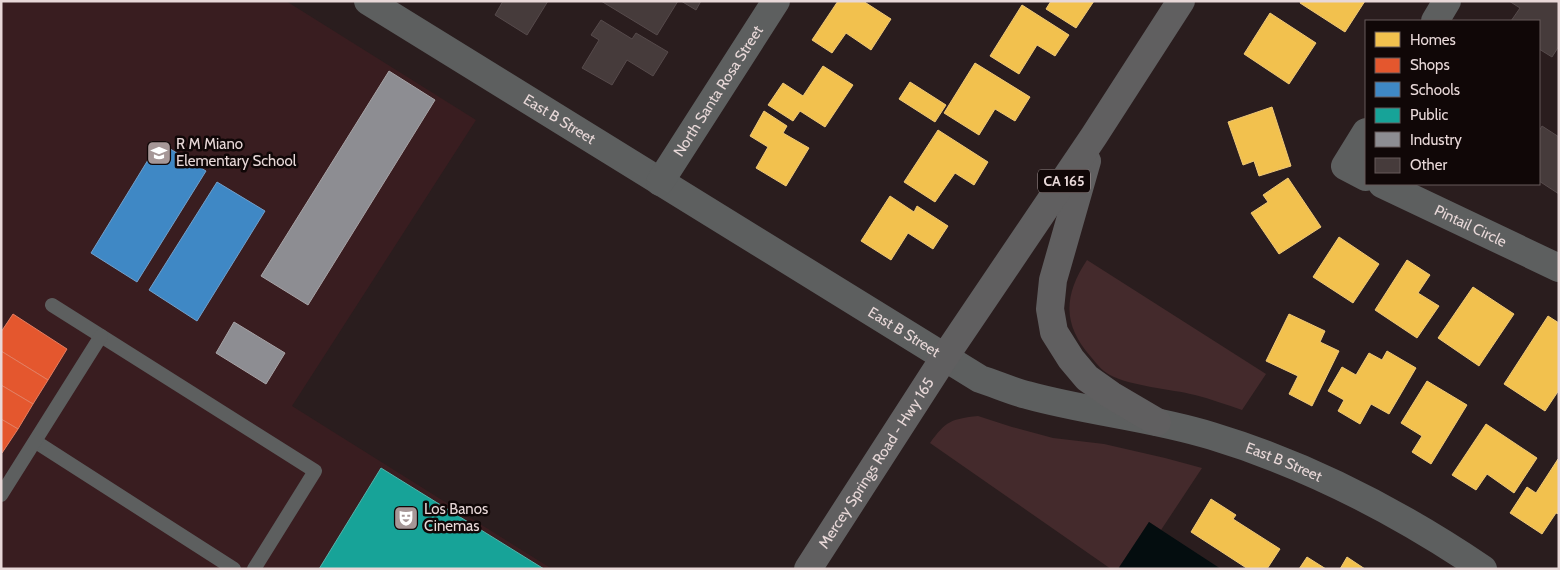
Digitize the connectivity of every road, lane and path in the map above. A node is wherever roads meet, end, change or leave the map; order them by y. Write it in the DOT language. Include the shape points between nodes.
graph roads {
  1 [pos="776,1"];
  2 [pos="1181,1"];
  3 [pos="1447,1"];
  4 [pos="377,4"];
  5 [pos="1436,20"];
  6 [pos="1365,134"];
  7 [pos="1094,136"];
  8 [pos="1365,176"];
  9 [pos="660,182"];
  10 [pos="1384,185"];
  11 [pos="1559,268"];
  12 [pos="52,305"];
  13 [pos="101,336"];
  14 [pos="944,358"];
  15 [pos="1157,422"];
  16 [pos="36,442"];
  17 [pos="1,495"];
  18 [pos="234,569"];
  19 [pos="254,569"];
  20 [pos="808,569"];
  21 [pos="1483,569"];
  1 -- 9 [label="street, North Santa Rosa Street"];
  2 -- 7 [label="main road, CA 165"];
  3 -- 5 [label="street"];
  4 -- 9 [label="street, East B Street"];
  6 -- 8 [label="street" via="1345,166"];
  7 -- 14 [label="main road, CA 165"];
  7 -- 15 [label="main road" via="1053,280 1050,309 1054,332 1087,378"];
  9 -- 14 [label="street, East B Street"];
  10 -- 11 [label="street, Pintail Circle"];
  12 -- 13 [label="lane"];
  13 -- 16 [label="lane"];
  13 -- 19 [label="lane" via="315,471"];
  14 -- 15 [label="street, East B Street" via="980,379 1026,395"];
  14 -- 20 [label="main road, Mercey Springs Road - Hwy 165 / CA 165"];
  15 -- 21 [label="street, East B Street" via="1211,436 1310,473 1361,497"];
  16 -- 17 [label="lane"];
  16 -- 18 [label="lane"];
}
